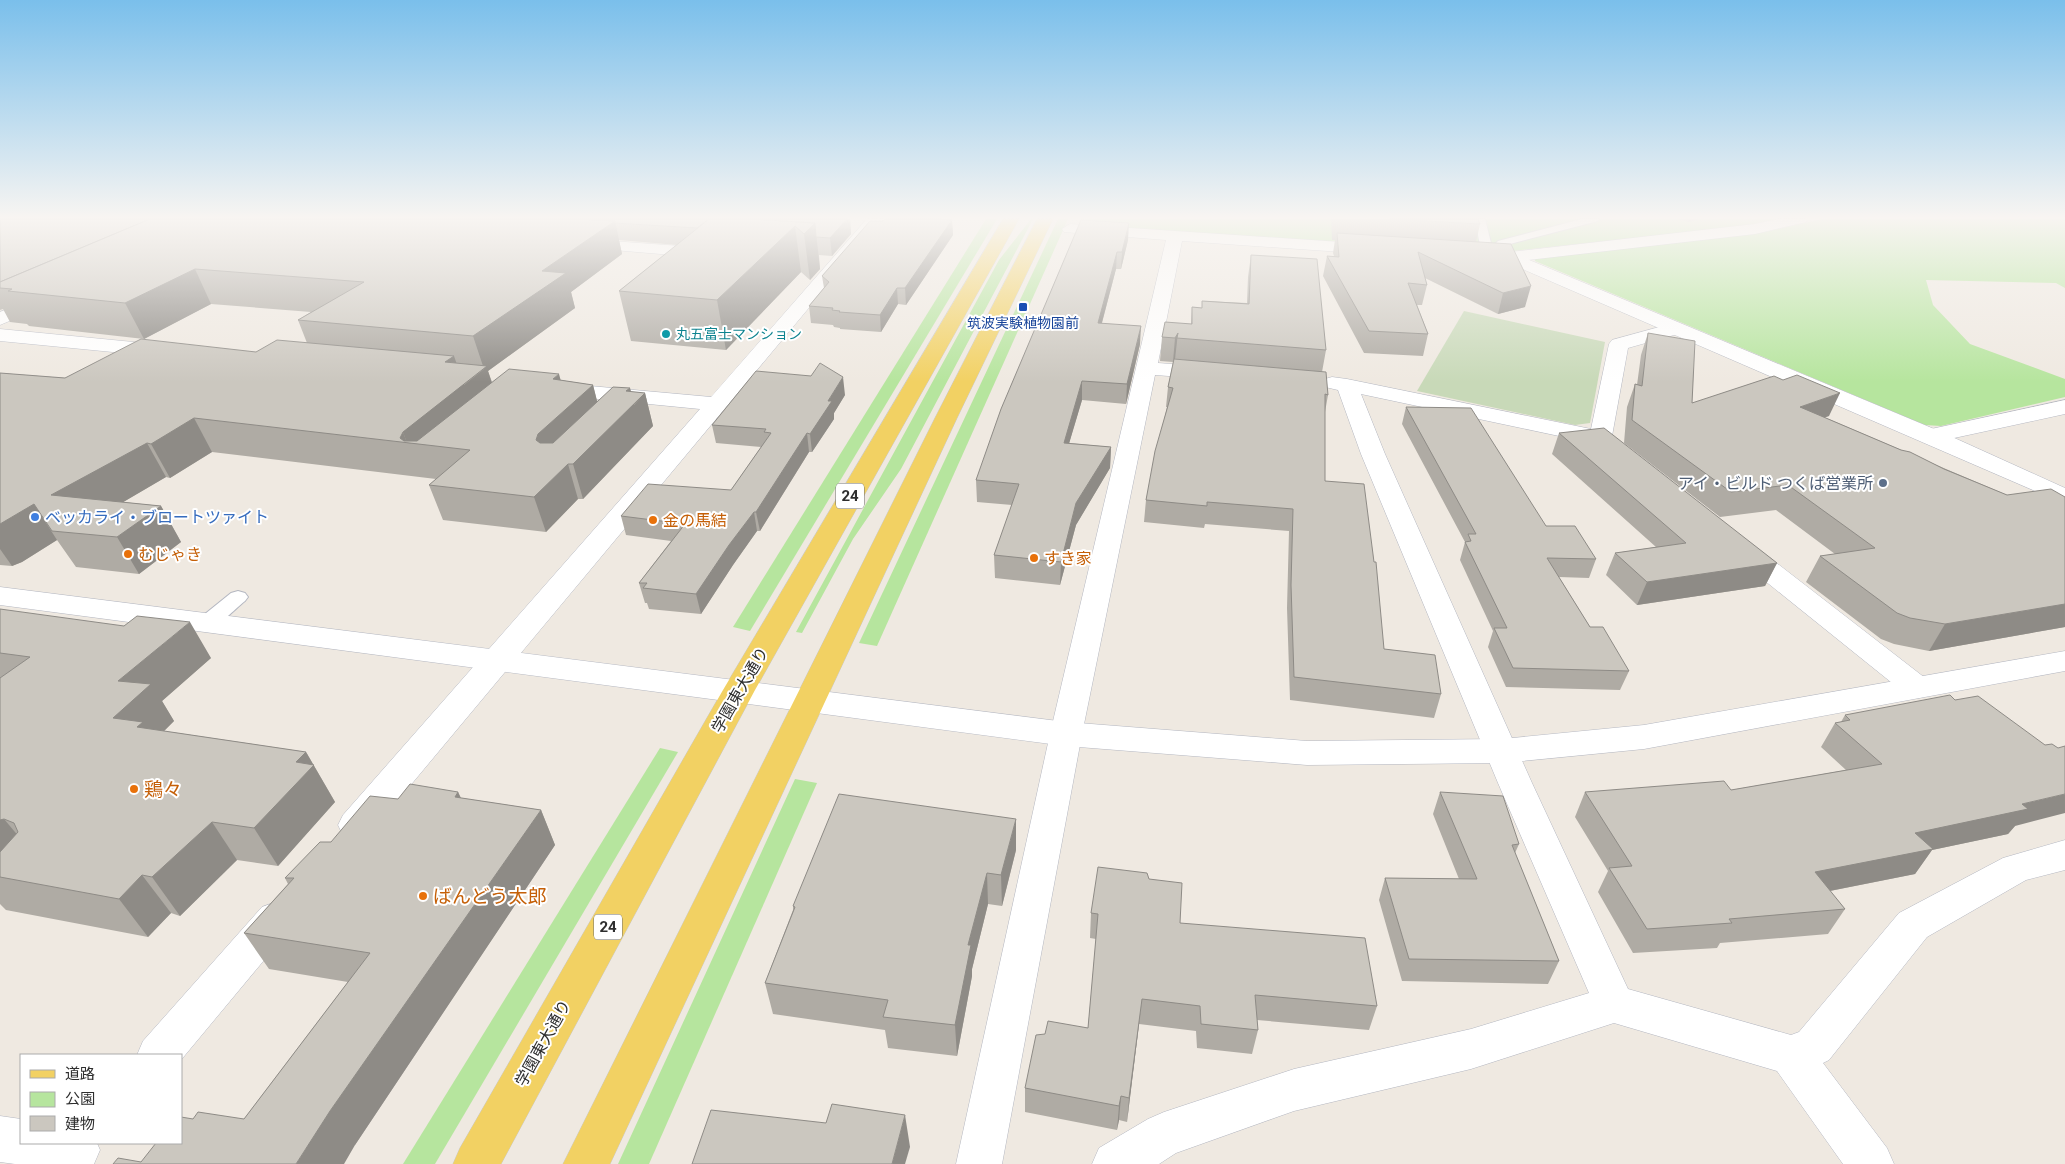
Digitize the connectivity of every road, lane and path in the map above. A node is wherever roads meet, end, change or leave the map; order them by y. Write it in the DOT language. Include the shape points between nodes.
graph roads {
  1 [pos="820,273"];
  2 [pos="980,273"];
  3 [pos="1018,273"];
  4 [pos="1167,273"];
  5 [pos="1547,273"];
  6 [pos="53,295"];
  7 [pos="0,319"];
  8 [pos="1674,329"];
  9 [pos="0,335"];
  10 [pos="188,353"];
  11 [pos="1146,368"];
  12 [pos="1226,374"];
  13 [pos="1309,382"];
  14 [pos="1347,385"];
  15 [pos="536,387"];
  16 [pos="718,404"];
  17 [pos="2065,407"];
  18 [pos="1931,436"];
  19 [pos="1600,438"];
  20 [pos="1639,469"];
  21 [pos="2065,497"];
  22 [pos="1726,536"];
  23 [pos="0,596"];
  24 [pos="238,597"];
  25 [pos="206,622"];
  26 [pos="499,659"];
  27 [pos="2065,661"];
  28 [pos="1918,688"];
  29 [pos="739,690"];
  30 [pos="812,699"];
  31 [pos="1066,734"];
  32 [pos="1502,752"];
  33 [pos="338,846"];
  34 [pos="2065,855"];
  35 [pos="293,898"];
  36 [pos="1614,1004"];
  37 [pos="159,1054"];
  38 [pos="1791,1055"];
  39 [pos="0,1139"];
  40 [pos="20,1142"];
  41 [pos="33,1144"];
  42 [pos="75,1152"];
  43 [pos="476,1164"];
  44 [pos="586,1164"];
  45 [pos="979,1164"];
  46 [pos="1115,1164"];
  47 [pos="1871,1164"];
  1 -- 16 [label="street"];
  2 -- 29 [label="main road, 学園東大通り / 24"];
  3 -- 30 [label="main road"];
  4 -- 11 [label="street"];
  5 -- 8 [label="street"];
  6 -- 7 [label="street"];
  8 -- 18 [label="street"];
  8 -- 19 [label="street" via="1620,344"];
  9 -- 10 [label="street"];
  11 -- 12 [label="street"];
  11 -- 31 [label="street"];
  13 -- 14 [label="street"];
  14 -- 19 [label="street"];
  14 -- 32 [label="street" via="1373,454"];
  15 -- 16 [label="street" via="627,403"];
  16 -- 26 [label="street"];
  17 -- 18 [label="street"];
  18 -- 21 [label="street"];
  19 -- 20 [label="street"];
  22 -- 28 [label="street"];
  23 -- 25 [label="street"];
  24 -- 25 [label="lane"];
  25 -- 26 [label="street"];
  26 -- 29 [label="street"];
  26 -- 33 [label="street"];
  27 -- 28 [label="street"];
  28 -- 32 [label="street" via="1644,737"];
  29 -- 30 [label="street"];
  29 -- 43 [label="main road, 学園東大通り / 24"];
  30 -- 31 [label="street"];
  30 -- 44 [label="main road"];
  31 -- 32 [label="street" via="1307,753"];
  31 -- 45 [label="street"];
  32 -- 36 [label="street"];
  34 -- 38 [label="street" via="2016,868 1912,925 1814,1046"];
  35 -- 37 [label="street"];
  36 -- 38 [label="street"];
  36 -- 46 [label="street" via="1471,1048 1294,1090 1164,1136"];
  38 -- 47 [label="street"];
  39 -- 40 [label="street"];
  41 -- 42 [label="street"];
}
